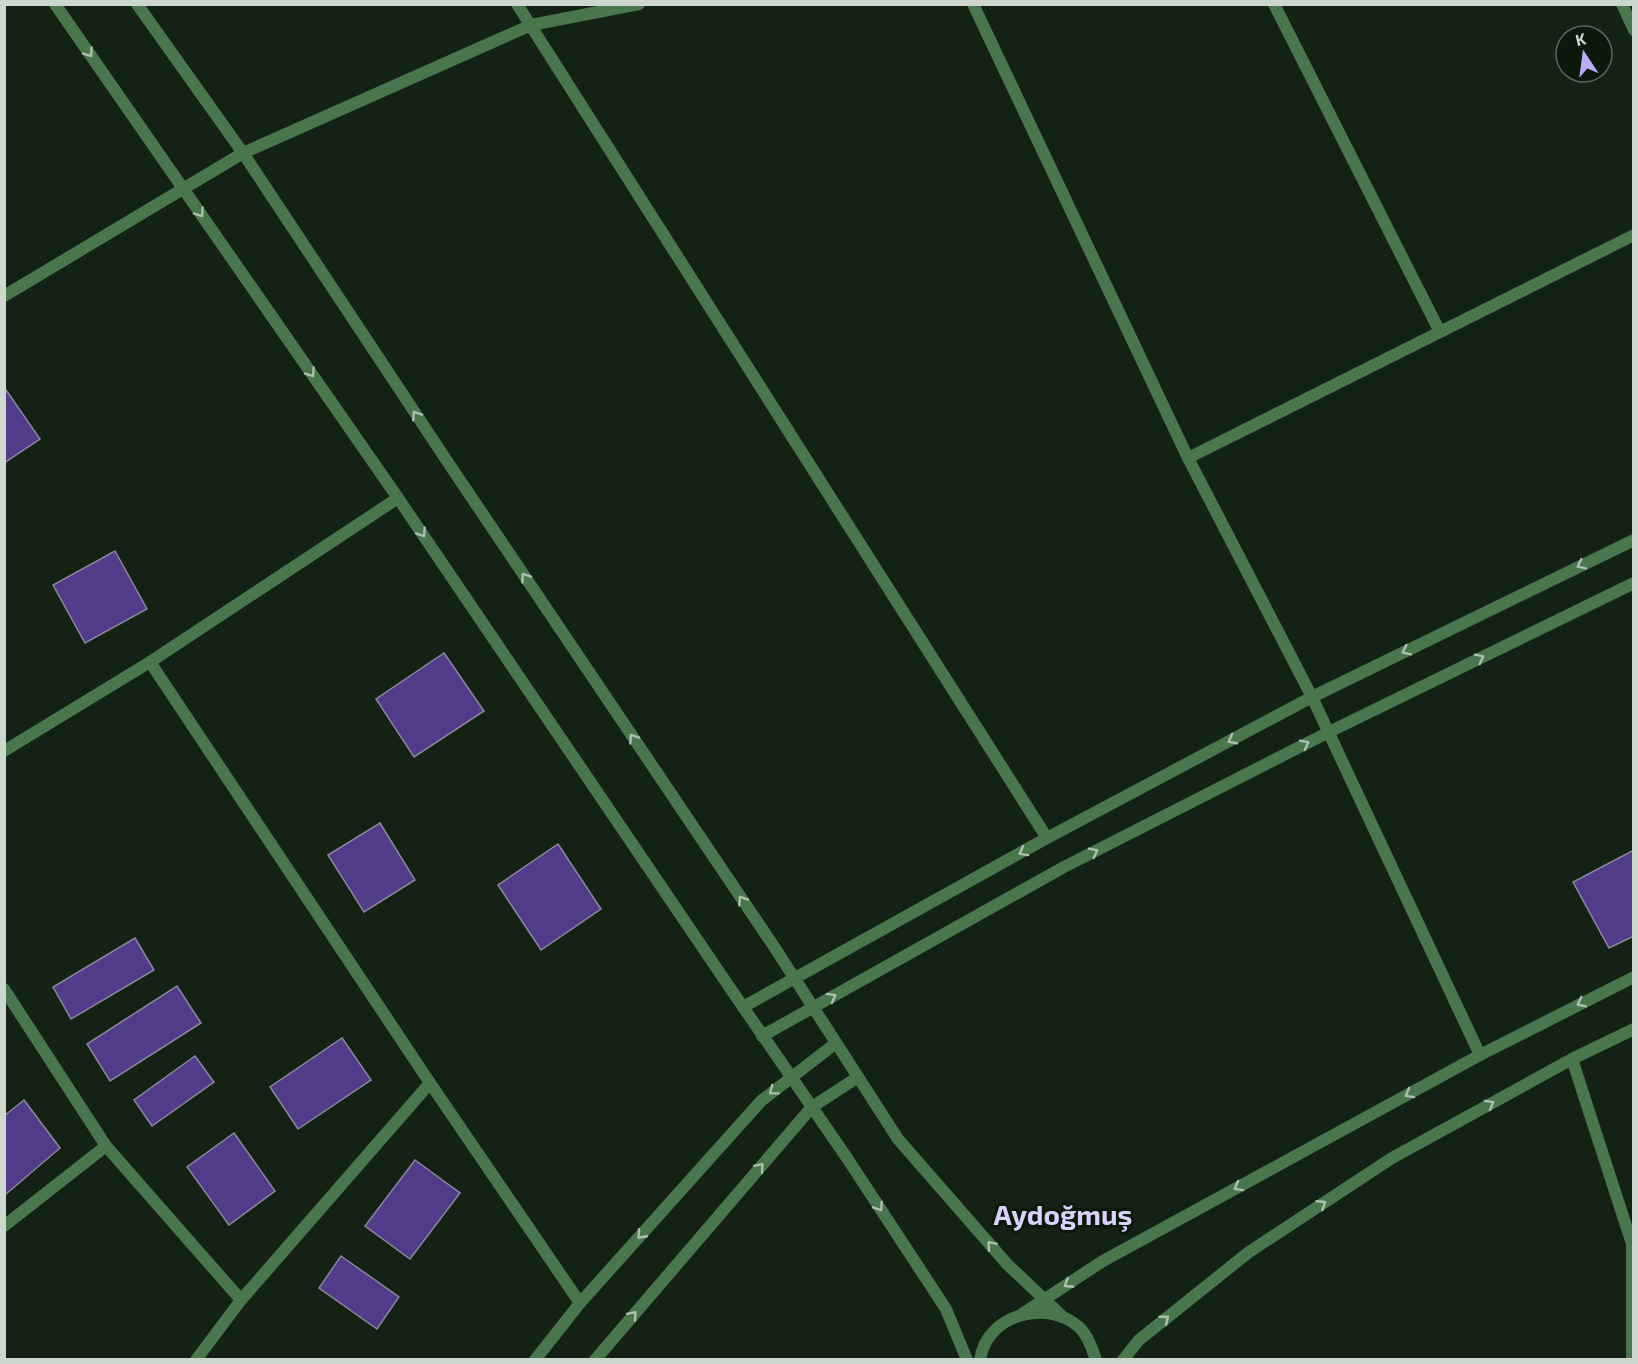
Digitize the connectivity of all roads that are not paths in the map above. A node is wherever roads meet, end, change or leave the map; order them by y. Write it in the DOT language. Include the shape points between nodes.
graph roads {
  1 [pos="56,4"];
  2 [pos="137,4"];
  3 [pos="517,4"];
  4 [pos="639,4"];
  5 [pos="973,4"];
  6 [pos="1274,4"];
  7 [pos="1622,4"];
  8 [pos="531,25"];
  9 [pos="1634,30"];
  10 [pos="243,153"];
  11 [pos="183,189"];
  12 [pos="1634,235"];
  13 [pos="4,296"];
  14 [pos="1440,332"];
  15 [pos="1188,458"];
  16 [pos="398,498"];
  17 [pos="1634,540"];
  18 [pos="1634,584"];
  19 [pos="150,662"];
  20 [pos="1312,697"];
  21 [pos="1329,732"];
  22 [pos="4,751"];
  23 [pos="1047,838"];
  24 [pos="1634,977"];
  25 [pos="794,978"];
  26 [pos="4,989"];
  27 [pos="743,1007"];
  28 [pos="813,1008"];
  29 [pos="1634,1029"];
  30 [pos="762,1036"];
  31 [pos="836,1043"];
  32 [pos="1480,1055"];
  33 [pos="1572,1059"];
  34 [pos="791,1077"];
  35 [pos="858,1077"];
  36 [pos="429,1083"];
  37 [pos="812,1107"];
  38 [pos="106,1146"];
  39 [pos="4,1226"];
  40 [pos="1633,1244"];
  41 [pos="240,1300"];
  42 [pos="1044,1300"];
  43 [pos="580,1303"];
  44 [pos="1022,1314"];
  45 [pos="1062,1317"];
  46 [pos="1091,1343"];
  47 [pos="979,1358"];
  48 [pos="196,1359"];
  49 [pos="535,1359"];
  50 [pos="595,1359"];
  51 [pos="967,1359"];
  52 [pos="1096,1359"];
  53 [pos="1101,1359"];
  54 [pos="1124,1359"];
  55 [pos="1632,1359"];
  1 -- 11 [label="street, one-way"];
  2 -- 10 [label="street"];
  3 -- 8 [label="street"];
  4 -- 8 [label="street"];
  5 -- 15 [label="street"];
  6 -- 14 [label="street"];
  7 -- 9 [label="street"];
  8 -- 10 [label="street"];
  8 -- 23 [label="street"];
  10 -- 11 [label="street"];
  25 -- 10 [label="street, one-way"];
  11 -- 13 [label="street"];
  11 -- 16 [label="street, one-way"];
  12 -- 14 [label="street"];
  14 -- 15 [label="street"];
  15 -- 20 [label="street"];
  16 -- 19 [label="street"];
  16 -- 27 [label="street, one-way"];
  17 -- 20 [label="street, one-way"];
  21 -- 18 [label="street, one-way"];
  19 -- 22 [label="street"];
  19 -- 36 [label="street"];
  20 -- 21 [label="street"];
  20 -- 23 [label="street, one-way"];
  28 -- 21 [label="street, one-way" via="1064,867"];
  21 -- 32 [label="street"];
  23 -- 25 [label="street, one-way"];
  24 -- 32 [label="street, one-way"];
  25 -- 27 [label="street"];
  25 -- 28 [label="street"];
  26 -- 38 [label="street"];
  27 -- 30 [label="street"];
  28 -- 30 [label="street"];
  28 -- 31 [label="street"];
  29 -- 33 [label="street"];
  30 -- 34 [label="street"];
  31 -- 34 [label="street"];
  31 -- 35 [label="street"];
  32 -- 42 [label="street, one-way" via="1103,1261"];
  33 -- 40 [label="street"];
  54 -- 33 [label="street, one-way" via="1139,1340 1249,1252 1392,1158"];
  34 -- 37 [label="street"];
  34 -- 43 [label="street, one-way" via="760,1101"];
  35 -- 37 [label="street"];
  42 -- 35 [label="street, one-way" via="1007,1264 898,1139"];
  36 -- 41 [label="street"];
  36 -- 43 [label="street"];
  50 -- 37 [label="street, one-way"];
  37 -- 51 [label="street, one-way" via="946,1310"];
  38 -- 39 [label="street"];
  38 -- 41 [label="street"];
  40 -- 55 [label="street"];
  41 -- 48 [label="street"];
  42 -- 44 [label="street"];
  42 -- 45 [label="street"];
  43 -- 49 [label="street"];
  44 -- 45 [label="street" via="1042,1312"];
  44 -- 47 [label="street" via="1003,1323 989,1336"];
  45 -- 46 [label="street" via="1078,1327"];
  46 -- 52 [label="street"];
  46 -- 53 [label="street"];
}
